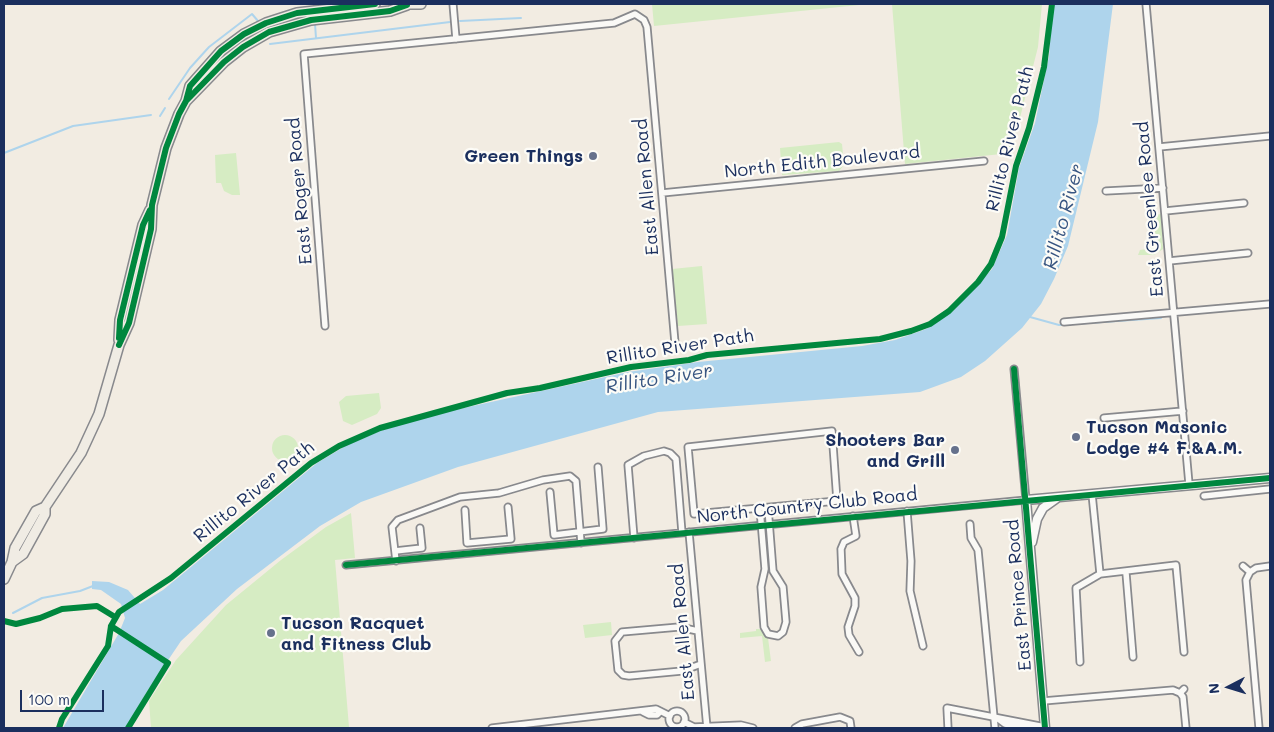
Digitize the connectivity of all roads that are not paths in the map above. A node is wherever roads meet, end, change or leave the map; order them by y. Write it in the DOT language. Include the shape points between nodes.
graph roads {
  1 [pos="374,4"];
  2 [pos="403,4"];
  3 [pos="422,4"];
  4 [pos="454,4"];
  5 [pos="1146,4"];
  6 [pos="456,39"];
  7 [pos="186,101"];
  8 [pos="1270,136"];
  9 [pos="1159,147"];
  10 [pos="984,161"];
  11 [pos="1163,188"];
  12 [pos="1106,191"];
  13 [pos="662,193"];
  14 [pos="1244,202"];
  15 [pos="1165,211"];
  16 [pos="1248,253"];
  17 [pos="1169,261"];
  18 [pos="1270,304"];
  19 [pos="1174,313"];
  20 [pos="1064,322"];
  21 [pos="325,326"];
  22 [pos="675,344"];
  23 [pos="1014,369"];
  24 [pos="1183,411"];
  25 [pos="1104,418"];
  26 [pos="598,467"];
  27 [pos="1270,478"];
  28 [pos="1190,484"];
  29 [pos="1270,489"];
  30 [pos="550,492"];
  31 [pos="1092,494"];
  32 [pos="1059,496"];
  33 [pos="1204,496"];
  34 [pos="1026,500"];
  35 [pos="508,507"];
  36 [pos="768,508"];
  37 [pos="760,509"];
  38 [pos="465,510"];
  39 [pos="907,511"];
  40 [pos="853,516"];
  41 [pos="769,524"];
  42 [pos="970,524"];
  43 [pos="761,525"];
  44 [pos="420,528"];
  45 [pos="580,532"];
  46 [pos="689,532"];
  47 [pos="682,533"];
  48 [pos="634,538"];
  49 [pos="487,541"];
  50 [pos="581,543"];
  51 [pos="1030,548"];
  52 [pos="395,551"];
  53 [pos="488,552"];
  54 [pos="396,561"];
  55 [pos="346,565"];
  56 [pos="1243,566"];
  57 [pos="1270,566"];
  58 [pos="1126,572"];
  59 [pos="1250,572"];
  60 [pos="1100,574"];
  61 [pos="4,579"];
  62 [pos="698,631"];
  63 [pos="922,646"];
  64 [pos="859,652"];
  65 [pos="1184,652"];
  66 [pos="1133,656"];
  67 [pos="1080,662"];
  68 [pos="701,664"];
  69 [pos="1043,701"];
  70 [pos="670,716"];
  71 [pos="995,717"];
  72 [pos="684,722"];
  73 [pos="546,725"];
  74 [pos="850,725"];
  75 [pos="707,727"];
  76 [pos="492,728"];
  77 [pos="754,728"];
  78 [pos="795,728"];
  79 [pos="948,728"];
  80 [pos="995,728"];
  81 [pos="1027,728"];
  82 [pos="1042,728"];
  83 [pos="1186,728"];
  84 [pos="1259,728"];
  1 -- 7 [label="main road" via="297,13 256,28 210,61 190,86"];
  2 -- 3 [label="main road"];
  2 -- 7 [label="main road" via="390,11 311,20 269,32 224,62"];
  4 -- 6 [label="street"];
  5 -- 9 [label="street, East Greenlee Road"];
  6 -- 13 [label="street, East Allen Road" via="614,23 634,14 644,20"];
  6 -- 21 [label="street, East Roger Road" via="304,54"];
  7 -- 61 [label="main road" via="166,147 152,205 143,225 120,320 119,345 93,429 45,507 45,514 23,554 12,562"];
  8 -- 9 [label="street"];
  9 -- 11 [label="street, East Greenlee Road"];
  10 -- 13 [label="street, North Edith Boulevard"];
  11 -- 12 [label="street"];
  11 -- 15 [label="street, East Greenlee Road"];
  13 -- 22 [label="street, East Allen Road"];
  14 -- 15 [label="street"];
  15 -- 17 [label="street, East Greenlee Road"];
  16 -- 17 [label="street"];
  17 -- 19 [label="street, East Greenlee Road"];
  18 -- 19 [label="street"];
  19 -- 20 [label="street"];
  19 -- 24 [label="street, East Greenlee Road"];
  23 -- 34 [label="street, East Prince Road"];
  24 -- 25 [label="street"];
  24 -- 28 [label="street, East Greenlee Road"];
  26 -- 45 [label="street" via="604,529"];
  27 -- 28 [label="main road, North Country Club Road"];
  28 -- 31 [label="main road, North Country Club Road"];
  29 -- 33 [label="street"];
  30 -- 45 [label="street" via="554,535"];
  31 -- 32 [label="main road, North Country Club Road"];
  31 -- 60 [label="street"];
  32 -- 34 [label="main road, North Country Club Road"];
  32 -- 51 [label="main road" via="1040,513"];
  34 -- 39 [label="street, North Country Club Road"];
  34 -- 51 [label="main road, East Prince Road"];
  35 -- 49 [label="street" via="511,539"];
  36 -- 37 [label="street"];
  36 -- 37 [label="street" via="837,501 832,431 688,447 694,514"];
  36 -- 41 [label="street"];
  37 -- 43 [label="street"];
  38 -- 49 [label="street" via="467,543"];
  39 -- 40 [label="street, North Country Club Road"];
  39 -- 63 [label="street" via="910,591"];
  40 -- 41 [label="street, North Country Club Road"];
  40 -- 64 [label="street" via="856,536 844,542 841,557 842,574 855,598 849,634"];
  41 -- 43 [label="street, North Country Club Road"];
  41 -- 43 [label="street" via="773,571 783,587 786,622 778,636 768,634 764,626 760,587 765,569"];
  42 -- 71 [label="street" via="978,550"];
  43 -- 46 [label="street, North Country Club Road"];
  44 -- 52 [label="street" via="422,548"];
  45 -- 50 [label="street"];
  45 -- 52 [label="street" via="576,481 570,476 556,477 500,494 464,496 398,520 392,527"];
  46 -- 47 [label="street, North Country Club Road"];
  46 -- 62 [label="street, East Allen Road"];
  47 -- 48 [label="street, North Country Club Road"];
  47 -- 48 [label="street" via="676,459 664,451 644,456 628,465"];
  48 -- 50 [label="street, North Country Club Road"];
  49 -- 53 [label="street"];
  50 -- 53 [label="street, North Country Club Road"];
  51 -- 69 [label="main road, East Prince Road"];
  52 -- 54 [label="street"];
  53 -- 54 [label="street, North Country Club Road"];
  54 -- 55 [label="street, North Country Club Road"];
  56 -- 59 [label="street"];
  57 -- 59 [label="street"];
  58 -- 60 [label="street"];
  58 -- 65 [label="street" via="1176,565"];
  58 -- 66 [label="street"];
  59 -- 84 [label="street" via="1246,580"];
  60 -- 67 [label="street" via="1076,588"];
  62 -- 68 [label="street, East Allen Road"];
  62 -- 68 [label="street" via="679,626 622,632 615,641 618,670 623,675 682,671"];
  68 -- 75 [label="street, East Allen Road"];
  69 -- 82 [label="main road, East Prince Road"];
  69 -- 83 [label="street" via="1182,691"];
  70 -- 72 [label="street" via="673,712 680,712"];
  70 -- 72 [label="street" via="673,726 678,727"];
  70 -- 73 [label="street" via="656,708"];
  71 -- 79 [label="street" via="947,708"];
  71 -- 80 [label="street"];
  71 -- 81 [label="street" via="1005,724"];
  71 -- 82 [label="street"];
  72 -- 75 [label="street" via="694,727"];
  73 -- 76 [label="street"];
  74 -- 78 [label="street" via="840,717"];
  75 -- 77 [label="street" via="741,725"];
}
